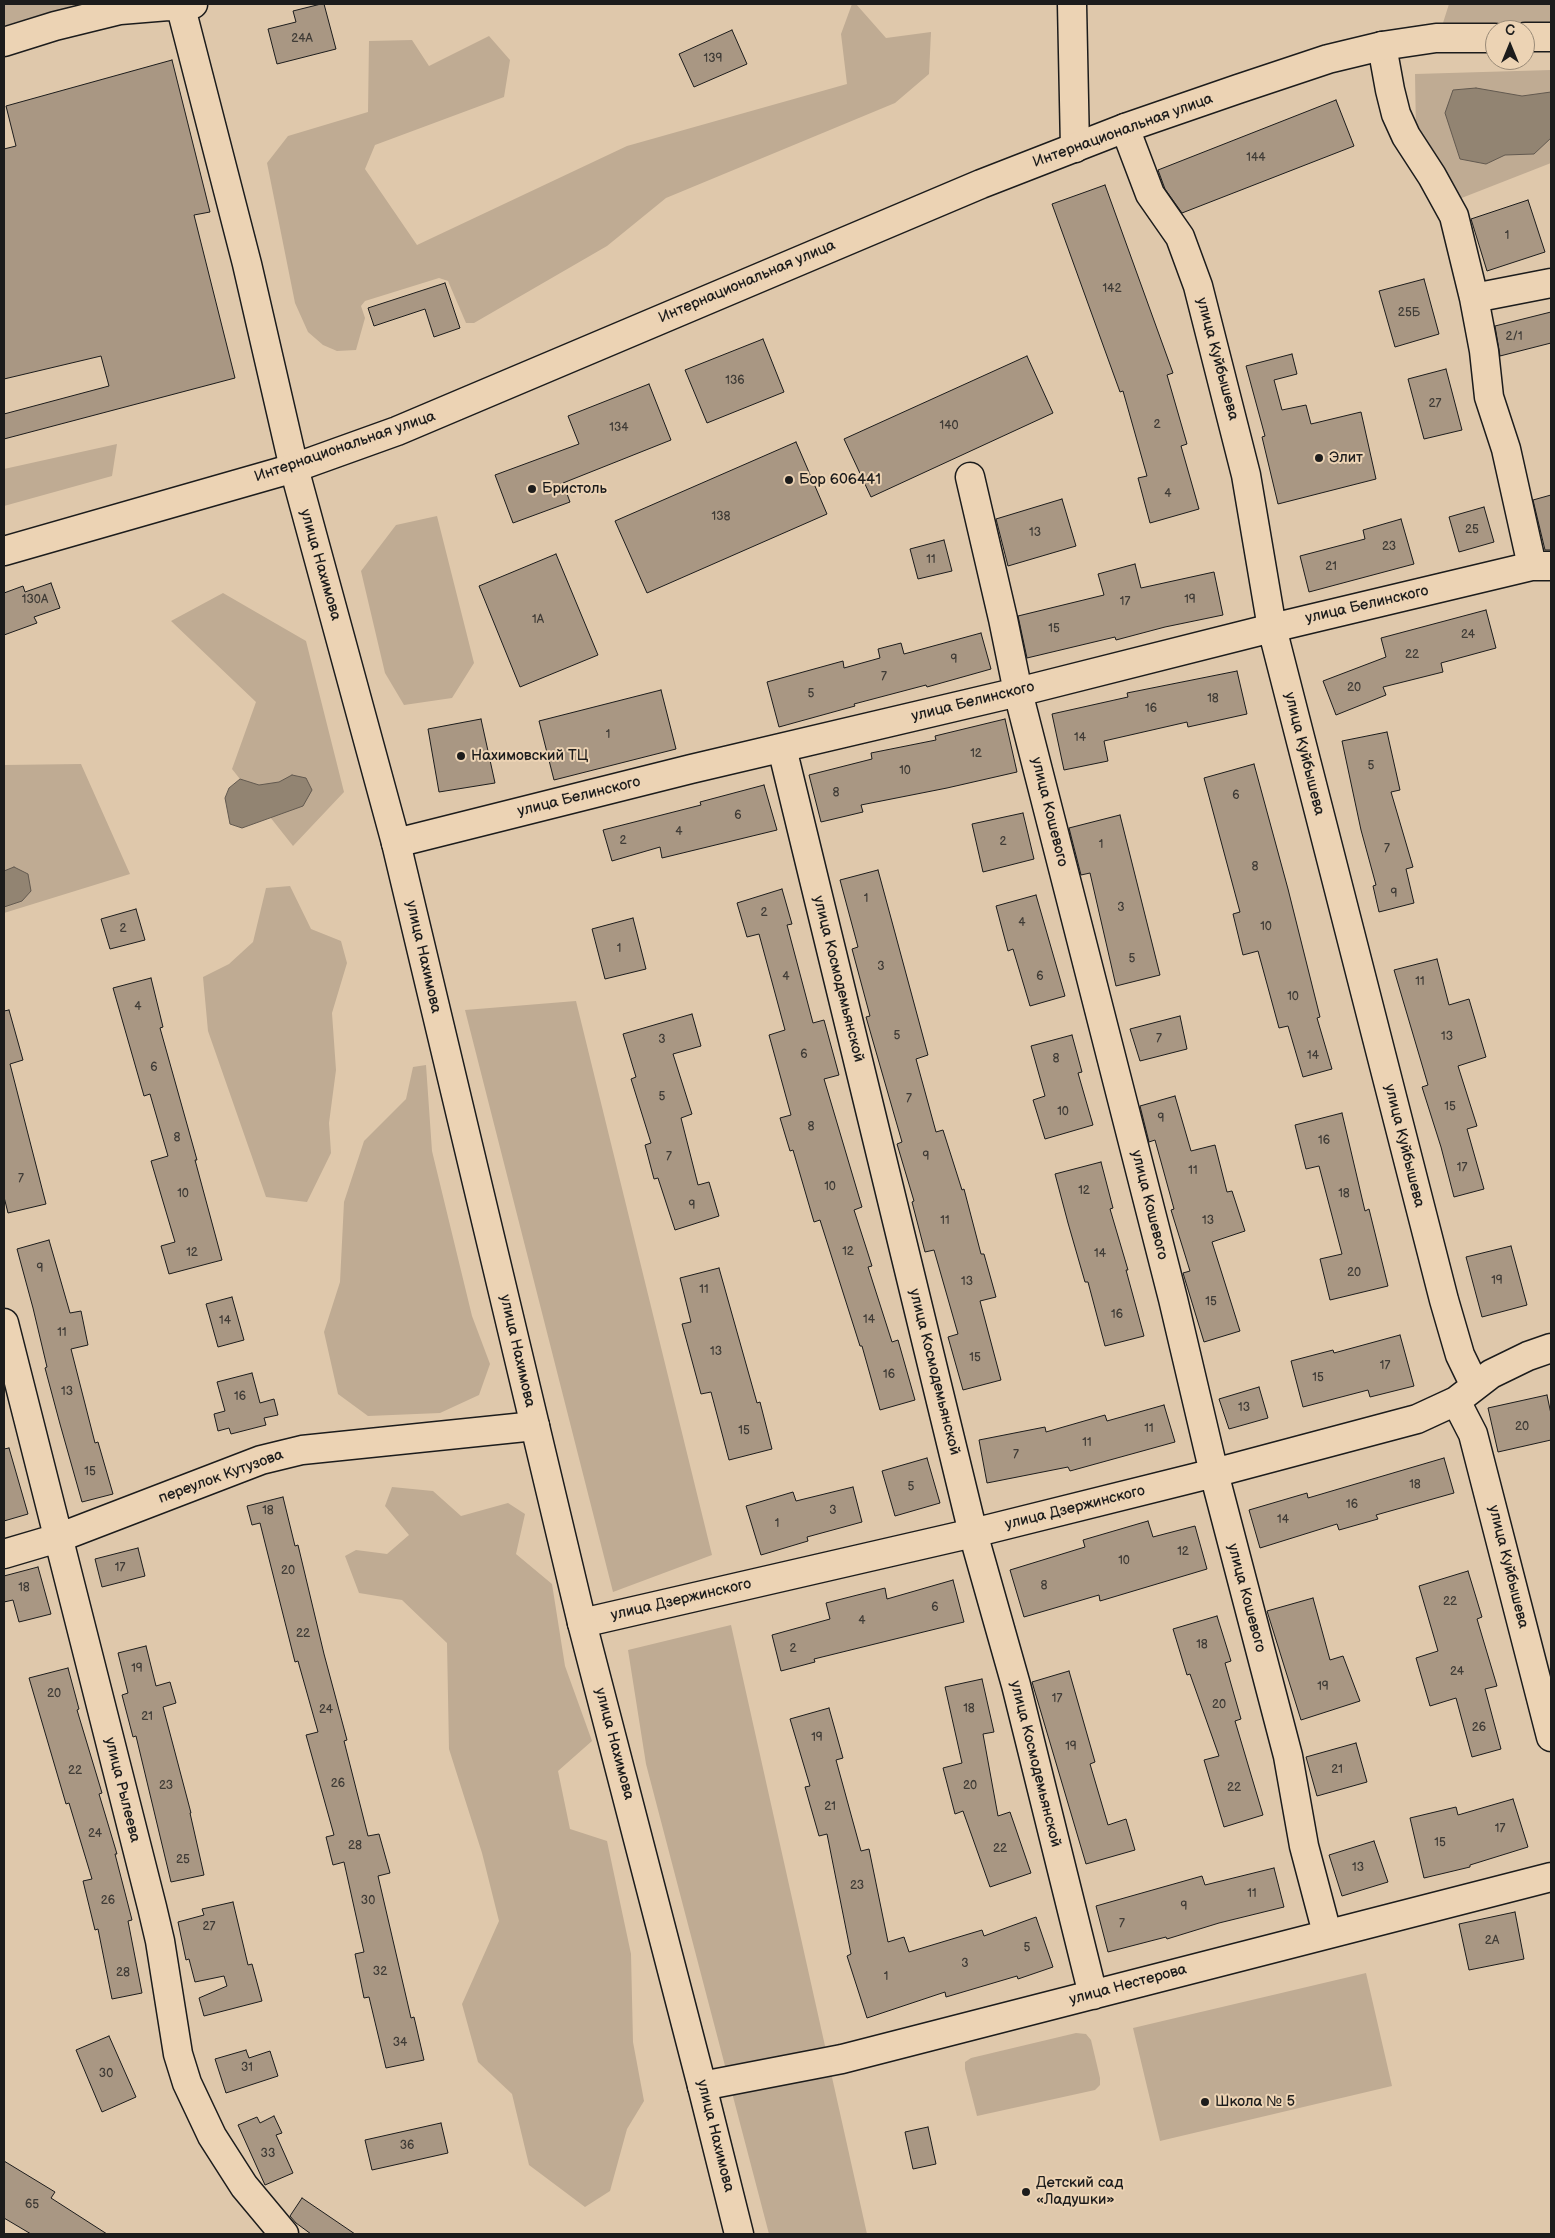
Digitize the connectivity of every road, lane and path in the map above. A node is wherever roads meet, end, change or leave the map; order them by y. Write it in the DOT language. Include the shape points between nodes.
graph roads {
  1 [pos="184,4"];
  2 [pos="1072,4"];
  3 [pos="1535,37"];
  4 [pos="1551,37"];
  5 [pos="1485,38"];
  6 [pos="4,42"];
  7 [pos="1382,46"];
  8 [pos="1125,128"];
  9 [pos="1075,148"];
  10 [pos="1551,282"];
  11 [pos="1474,298"];
  12 [pos="294,468"];
  13 [pos="970,477"];
  14 [pos="4,551"];
  15 [pos="1542,566"];
  16 [pos="1272,628"];
  17 [pos="1018,692"];
  18 [pos="782,748"];
  19 [pos="396,843"];
  20 [pos="4,1323"];
  21 [pos="1551,1348"];
  22 [pos="1465,1393"];
  23 [pos="536,1426"];
  24 [pos="1214,1473"];
  25 [pos="973,1533"];
  26 [pos="58,1538"];
  27 [pos="4,1554"];
  28 [pos="582,1623"];
  29 [pos="1551,1737"];
  30 [pos="1551,1877"];
  31 [pos="1327,1933"];
  32 [pos="1093,1995"];
  33 [pos="702,2086"];
  34 [pos="284,2234"];
  35 [pos="739,2234"];
  1 -- 6 [label="street" via="120,10"];
  1 -- 12 [label="street, улица Нахимова"];
  2 -- 9 [label="street"];
  3 -- 4 [label="street"];
  5 -- 7 [label="street, Интернациональная улица" via="1436,38"];
  7 -- 8 [label="street, Интернациональная улица" via="1328,59"];
  7 -- 11 [label="street" via="1396,114 1454,216"];
  8 -- 9 [label="street, Интернациональная улица"];
  8 -- 16 [label="street, улица Куйбышева" via="1150,194 1180,237 1198,286 1246,475"];
  9 -- 12 [label="street, Интернациональная улица" via="963,192 397,431"];
  10 -- 11 [label="street"];
  11 -- 15 [label="street" via="1489,397"];
  12 -- 14 [label="street, Интернациональная улица"];
  12 -- 19 [label="street, улица Нахимова"];
  13 -- 17 [label="street, улица Кошевого"];
  15 -- 16 [label="street, улица Белинского"];
  16 -- 17 [label="street, улица Белинского"];
  16 -- 22 [label="street, улица Куйбышева" via="1460,1355"];
  17 -- 18 [label="street, улица Белинского"];
  17 -- 24 [label="street, улица Кошевого" via="1171,1290"];
  18 -- 19 [label="street, улица Белинского"];
  18 -- 25 [label="street, улица Космодемьянской"];
  19 -- 23 [label="street, улица Нахимова"];
  20 -- 26 [label="street, улица Рылеева"];
  21 -- 22 [label="street, улица Дзержинского" via="1490,1374"];
  22 -- 24 [label="street, улица Дзержинского" via="1417,1420"];
  22 -- 29 [label="street, улица Куйбышева"];
  23 -- 26 [label="street, переулок Кутузова" via="302,1450 262,1460"];
  23 -- 28 [label="street, улица Нахимова"];
  24 -- 25 [label="street, улица Дзержинского"];
  24 -- 31 [label="street, улица Кошевого" via="1288,1756 1304,1846"];
  25 -- 28 [label="street, улица Дзержинского"];
  25 -- 32 [label="street, улица Космодемьянской" via="1016,1685"];
  26 -- 27 [label="street, переулок Кутузова"];
  26 -- 34 [label="street, улица Рылеева" via="152,1907 178,2054 187,2082 212,2136 244,2186"];
  28 -- 33 [label="street, улица Нахимова"];
  30 -- 31 [label="street, улица Нестерова"];
  31 -- 32 [label="street, улица Нестерова"];
  32 -- 33 [label="street, улица Нестерова" via="842,2058"];
  33 -- 35 [label="street, улица Нахимова"];
}
